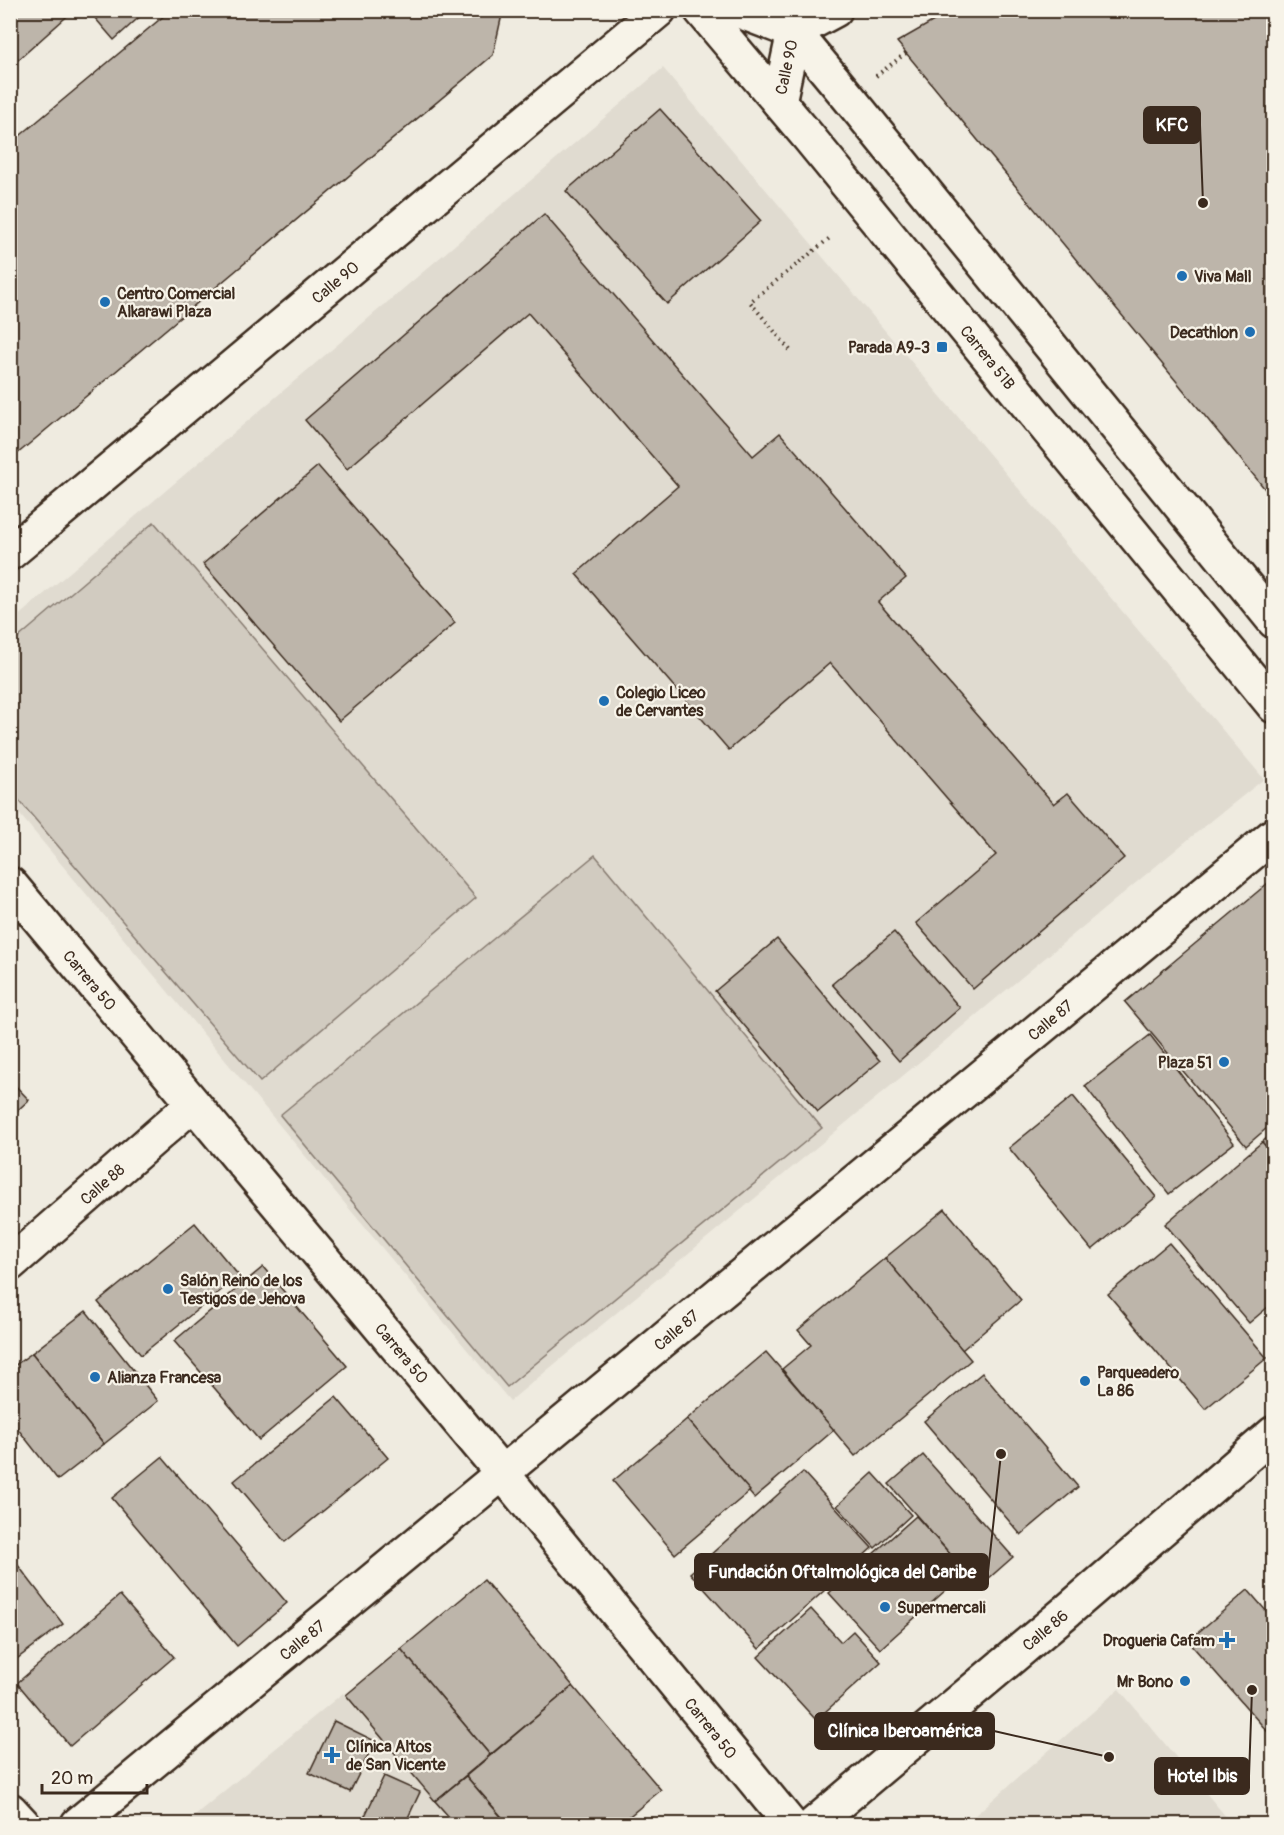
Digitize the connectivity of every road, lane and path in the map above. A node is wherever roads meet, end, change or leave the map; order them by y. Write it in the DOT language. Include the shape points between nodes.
graph roads {
  1 [pos="659,10"];
  2 [pos="701,10"];
  3 [pos="737,10"];
  4 [pos="835,10"];
  5 [pos="785,21"];
  6 [pos="906,53"];
  7 [pos="874,78"];
  8 [pos="779,102"];
  9 [pos="831,237"];
  10 [pos="790,350"];
  11 [pos="10,553"];
  12 [pos="1274,621"];
  13 [pos="1274,706"];
  14 [pos="1274,835"];
  15 [pos="10,884"];
  16 [pos="193,1104"];
  17 [pos="10,1264"];
  18 [pos="1274,1433"];
  19 [pos="503,1474"];
  20 [pos="10,1810"];
  21 [pos="23,1824"];
  22 [pos="78,1824"];
  23 [pos="790,1824"];
  24 [pos="814,1824"];
  1 -- 11 [label="street, Calle 90"];
  2 -- 8 [label="street, Carrera 51B"];
  3 -- 5 [label="street, Calle 90"];
  4 -- 5 [label="street, Calle 90"];
  5 -- 8 [label="street, Calle 90"];
  5 -- 12 [label="street"];
  6 -- 7 [label="path"];
  8 -- 13 [label="street, Carrera 51B"];
  9 -- 10 [label="path" via="750,302"];
  14 -- 19 [label="street, Calle 87"];
  15 -- 16 [label="street, Carrera 50"];
  16 -- 17 [label="street, Calle 88"];
  16 -- 19 [label="street, Carrera 50"];
  18 -- 24 [label="street, Calle 86"];
  19 -- 22 [label="street, Calle 87"];
  19 -- 23 [label="street, Carrera 50"];
  20 -- 21 [label="street"];
}
